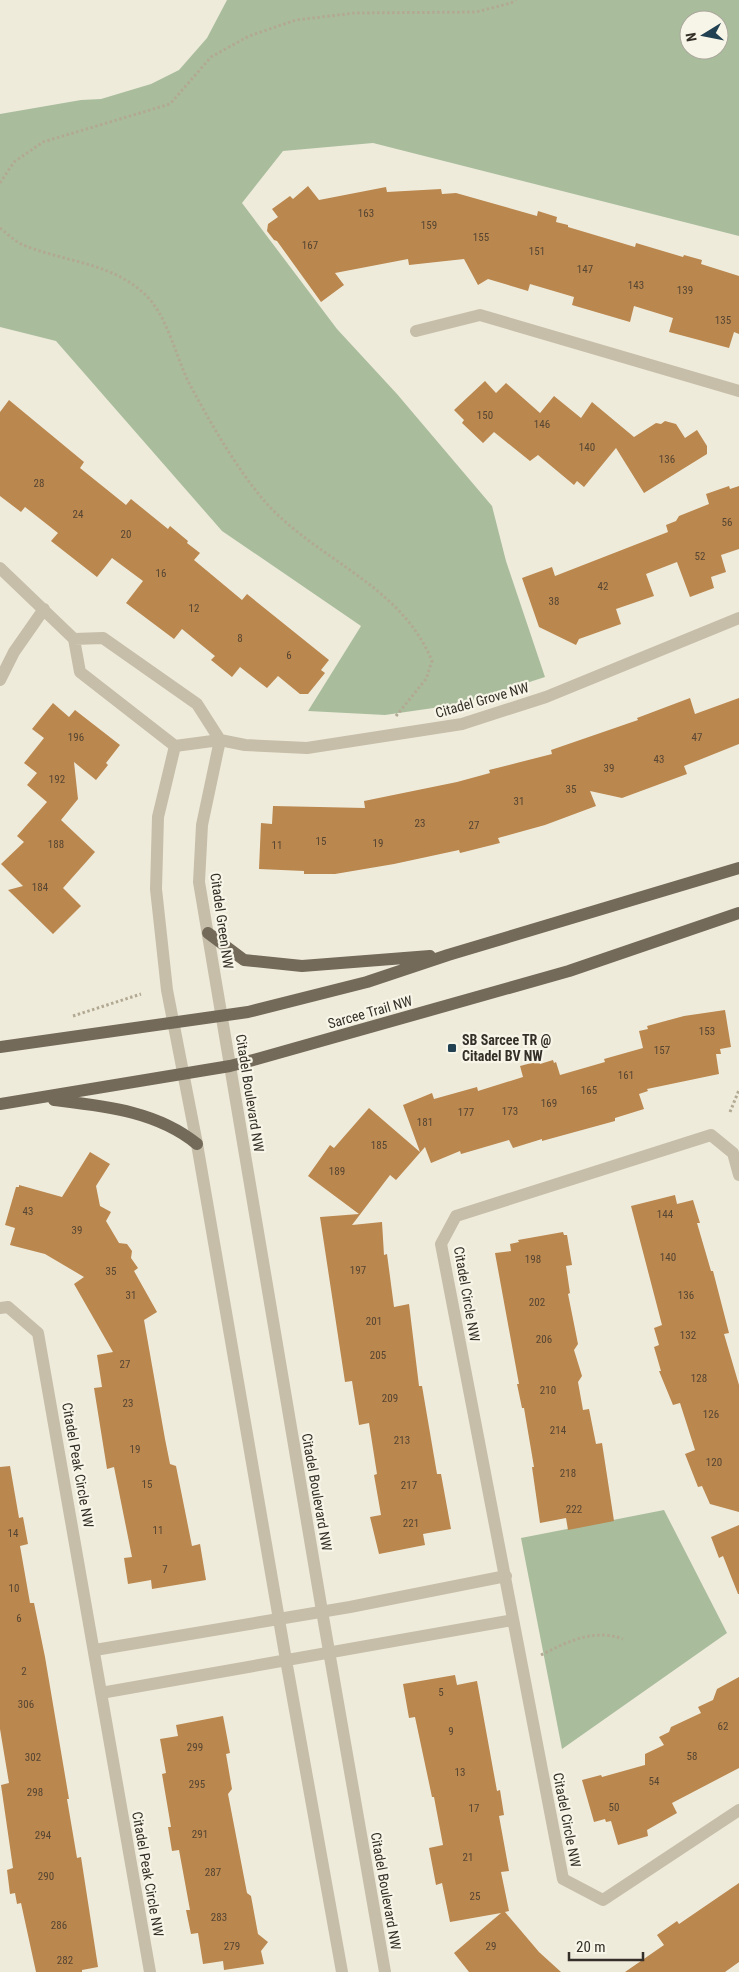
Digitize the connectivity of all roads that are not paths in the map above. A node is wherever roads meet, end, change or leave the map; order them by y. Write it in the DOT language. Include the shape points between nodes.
graph roads {
  1 [pos="416,331"];
  2 [pos="739,391"];
  3 [pos="0,568"];
  4 [pos="44,609"];
  5 [pos="739,618"];
  6 [pos="74,639"];
  7 [pos="0,680"];
  8 [pos="220,740"];
  9 [pos="176,746"];
  10 [pos="739,868"];
  11 [pos="739,913"];
  12 [pos="208,933"];
  13 [pos="448,955"];
  14 [pos="222,1017"];
  15 [pos="174,1023"];
  16 [pos="0,1047"];
  17 [pos="230,1066"];
  18 [pos="183,1074"];
  19 [pos="39,1098"];
  20 [pos="0,1104"];
  21 [pos="197,1144"];
  22 [pos="739,1175"];
  23 [pos="0,1308"];
  24 [pos="506,1576"];
  25 [pos="322,1610"];
  26 [pos="279,1618"];
  27 [pos="513,1620"];
  28 [pos="95,1650"];
  29 [pos="329,1653"];
  30 [pos="286,1660"];
  31 [pos="101,1693"];
  32 [pos="739,1810"];
  33 [pos="150,1972"];
  34 [pos="342,1972"];
  35 [pos="385,1972"];
  1 -- 2 [label="street" via="480,315"];
  3 -- 4 [label="street"];
  4 -- 6 [label="street"];
  4 -- 7 [label="street" via="14,652"];
  5 -- 8 [label="street, Citadel Grove NW" via="546,697 462,724 307,748 245,745"];
  6 -- 8 [label="street" via="103,638 198,704"];
  6 -- 9 [label="street" via="80,672"];
  8 -- 9 [label="street"];
  8 -- 12 [label="street, Citadel Green NW" via="202,825 200,882"];
  9 -- 15 [label="street" via="158,817 156,889"];
  10 -- 13 [label="main road"];
  11 -- 17 [label="main road, Sarcee Trail NW" via="569,971"];
  12 -- 13 [label="main road" via="244,960 292,965"];
  12 -- 14 [label="street, Citadel Green NW"];
  13 -- 14 [label="main road" via="367,982"];
  14 -- 15 [label="main road"];
  14 -- 17 [label="street, Citadel Boulevard NW"];
  15 -- 16 [label="main road"];
  15 -- 18 [label="street"];
  17 -- 18 [label="main road, Sarcee Trail NW"];
  17 -- 25 [label="street, Citadel Boulevard NW"];
  18 -- 19 [label="main road, Sarcee Trail NW"];
  18 -- 21 [label="street"];
  19 -- 20 [label="main road, Sarcee Trail NW"];
  19 -- 21 [label="main road" via="118,1108 181,1131"];
  21 -- 26 [label="street"];
  22 -- 24 [label="street, Citadel Circle NW" via="733,1153 711,1135 456,1216 441,1244"];
  23 -- 28 [label="street, Citadel Peak Circle NW" via="8,1307 38,1333"];
  24 -- 25 [label="street"];
  24 -- 27 [label="street, Citadel Circle NW"];
  25 -- 26 [label="street"];
  25 -- 29 [label="street, Citadel Boulevard NW"];
  26 -- 28 [label="street"];
  26 -- 30 [label="street"];
  27 -- 29 [label="street"];
  27 -- 32 [label="street, Citadel Circle NW" via="563,1879 603,1900"];
  28 -- 31 [label="street, Citadel Peak Circle NW"];
  29 -- 30 [label="street"];
  29 -- 35 [label="street, Citadel Boulevard NW"];
  30 -- 31 [label="street"];
  30 -- 34 [label="street"];
  31 -- 33 [label="street, Citadel Peak Circle NW"];
}
